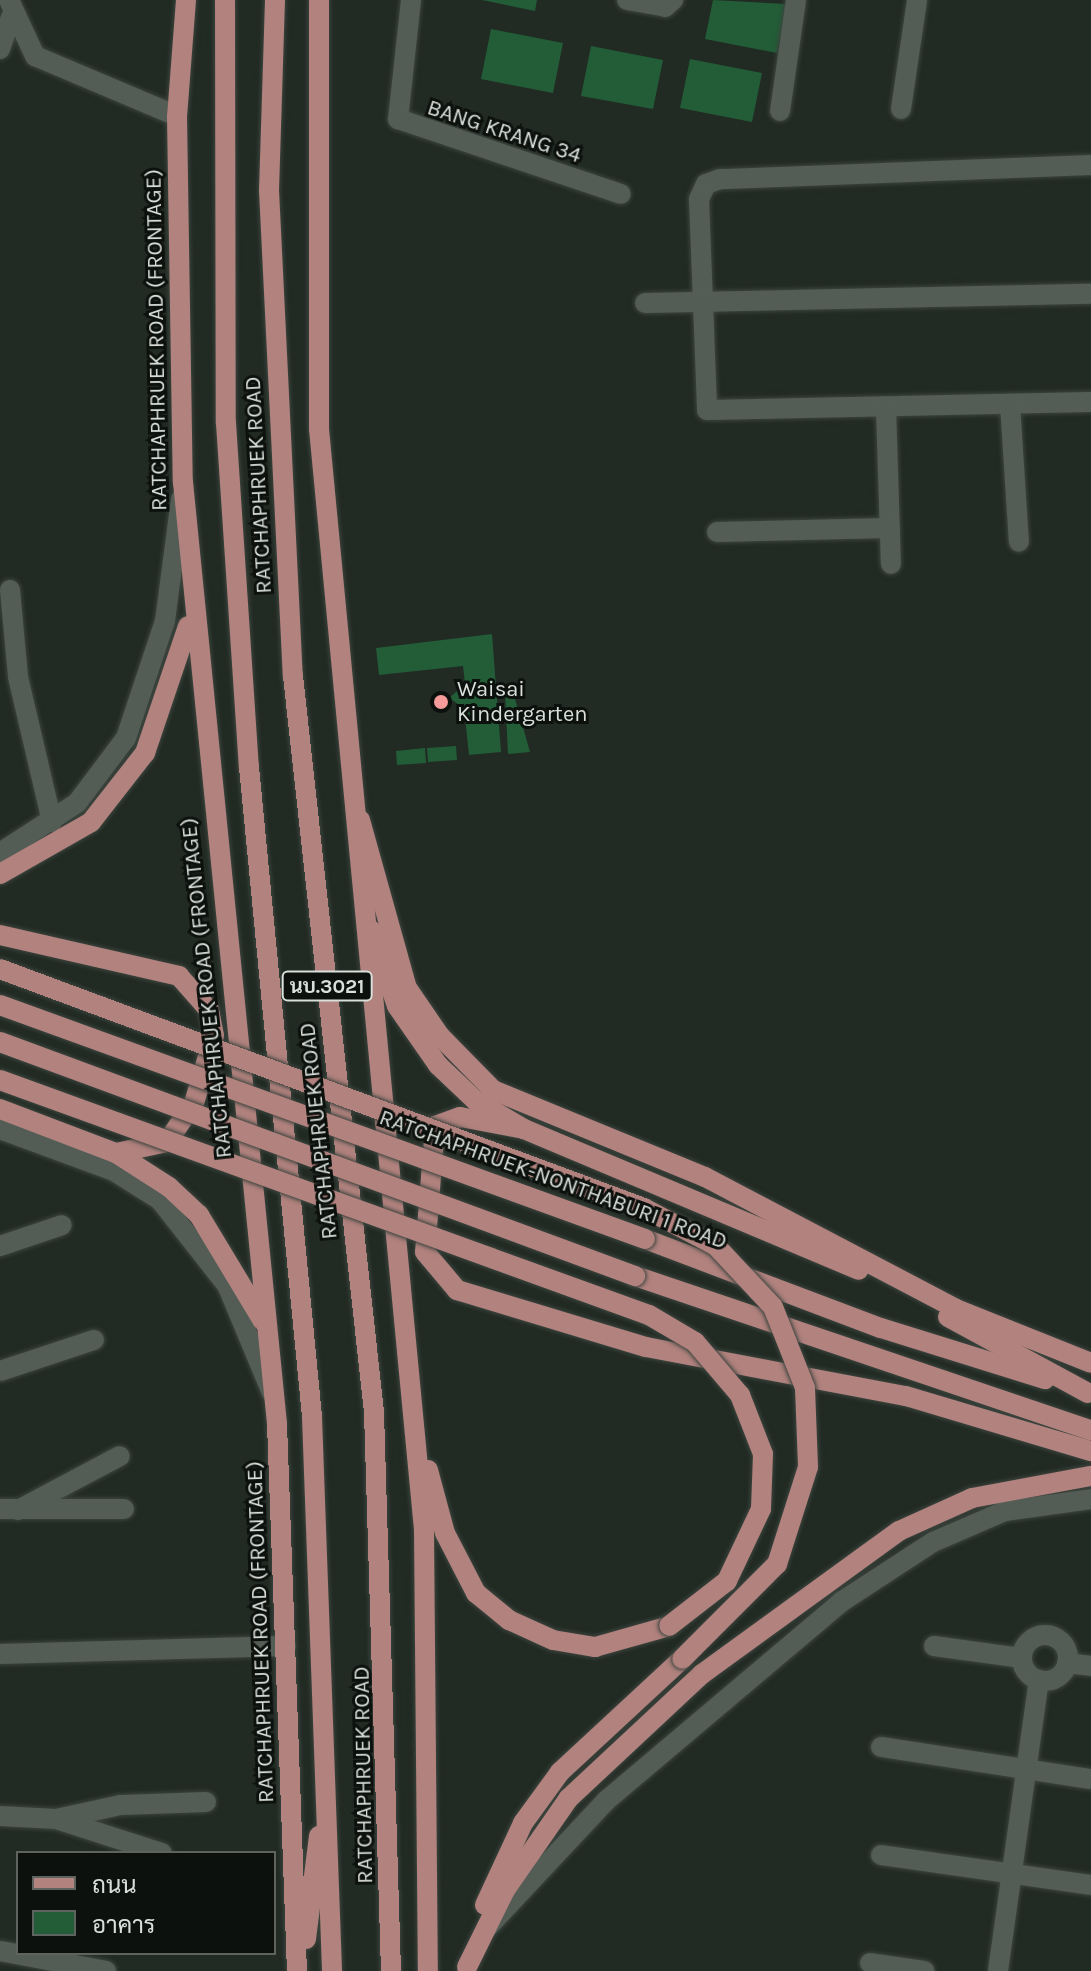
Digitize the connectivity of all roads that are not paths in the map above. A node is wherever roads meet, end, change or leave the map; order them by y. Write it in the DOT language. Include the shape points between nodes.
graph roads {
  1 [pos="186,0"];
  2 [pos="225,0"];
  3 [pos="275,0"];
  4 [pos="319,0"];
  5 [pos="411,0"];
  6 [pos="627,0"];
  7 [pos="673,0"];
  8 [pos="796,0"];
  9 [pos="917,0"];
  10 [pos="7,8"];
  11 [pos="1,44"];
  12 [pos="901,109"];
  13 [pos="780,111"];
  14 [pos="177,116"];
  15 [pos="1091,165"];
  16 [pos="621,194"];
  17 [pos="1091,294"];
  18 [pos="701,302"];
  19 [pos="645,303"];
  20 [pos="1091,402"];
  21 [pos="1010,404"];
  22 [pos="886,408"];
  23 [pos="183,482"];
  24 [pos="890,528"];
  25 [pos="717,532"];
  26 [pos="1019,542"];
  27 [pos="891,564"];
  28 [pos="10,590"];
  29 [pos="191,619"];
  30 [pos="349,786"];
  31 [pos="52,822"];
  32 [pos="0,853"];
  33 [pos="0,874"];
  34 [pos="358,892"];
  35 [pos="0,935"];
  36 [pos="0,969"];
  37 [pos="0,1005"];
  38 [pos="0,1042"];
  39 [pos="0,1080"];
  40 [pos="0,1109"];
  41 [pos="0,1129"];
  42 [pos="524,1129"];
  43 [pos="116,1153"];
  44 [pos="62,1225"];
  45 [pos="0,1246"];
  46 [pos="267,1327"];
  47 [pos="94,1340"];
  48 [pos="1091,1363"];
  49 [pos="0,1371"];
  50 [pos="1090,1393"];
  51 [pos="274,1396"];
  52 [pos="415,1420"];
  53 [pos="1091,1430"];
  54 [pos="1091,1451"];
  55 [pos="120,1456"];
  56 [pos="1091,1476"];
  57 [pos="1091,1499"];
  58 [pos="124,1509"];
  59 [pos="9,1510"];
  60 [pos="286,1646"];
  61 [pos="934,1646"];
  62 [pos="0,1654"];
  63 [pos="1022,1658"];
  64 [pos="1067,1663"];
  65 [pos="1091,1666"];
  66 [pos="1039,1680"];
  67 [pos="881,1747"];
  68 [pos="328,1766"];
  69 [pos="1026,1769"];
  70 [pos="1091,1779"];
  71 [pos="206,1802"];
  72 [pos="0,1816"];
  73 [pos="56,1819"];
  74 [pos="156,1851"];
  75 [pos="881,1855"];
  76 [pos="1011,1873"];
  77 [pos="1091,1885"];
  78 [pos="485,1930"];
  79 [pos="21,1955"];
  80 [pos="870,1963"];
  81 [pos="466,1969"];
  82 [pos="106,1971"];
  83 [pos="300,1971"];
  84 [pos="332,1971"];
  85 [pos="391,1971"];
  86 [pos="428,1971"];
  87 [pos="924,1971"];
  88 [pos="998,1971"];
  1 -- 14 [label="main road, RATCHAPHRUEK ROAD (FRONTAGE)"];
  2 -- 68 [label="main road, RATCHAPHRUEK ROAD / นบ.3021" via="226,423 249,767 312,1417"];
  3 -- 85 [label="main road, RATCHAPHRUEK ROAD / นบ.3021" via="269,190 293,676 374,1412"];
  4 -- 30 [label="main road, นบ.3021" via="319,429"];
  5 -- 16 [label="street, BANG KRANG 34" via="398,119"];
  6 -- 7 [label="street" via="665,7"];
  8 -- 13 [label="street"];
  9 -- 12 [label="street"];
  10 -- 11 [label="street"];
  10 -- 14 [label="street" via="35,56"];
  14 -- 23 [label="main road, RATCHAPHRUEK ROAD (FRONTAGE)"];
  15 -- 18 [label="street" via="720,179 699,199"];
  17 -- 18 [label="street"];
  18 -- 19 [label="street"];
  18 -- 22 [label="street" via="707,410"];
  20 -- 21 [label="street"];
  21 -- 22 [label="street"];
  21 -- 26 [label="street"];
  22 -- 24 [label="street"];
  23 -- 29 [label="main road, RATCHAPHRUEK ROAD (FRONTAGE)"];
  23 -- 31 [label="street" via="165,621 126,738 77,803"];
  24 -- 25 [label="street"];
  24 -- 27 [label="street"];
  28 -- 31 [label="street" via="18,677"];
  29 -- 33 [label="main road" via="145,753 91,822"];
  29 -- 46 [label="main road, RATCHAPHRUEK ROAD (FRONTAGE)"];
  30 -- 34 [label="main road, นบ.3021"];
  30 -- 48 [label="main road" via="407,988 440,1036 493,1090 705,1177 956,1309"];
  31 -- 32 [label="street"];
  34 -- 42 [label="main road" via="397,1006 417,1038 476,1101"];
  34 -- 52 [label="main road, นบ.3021"];
  35 -- 43 [label="main road" via="179,976 209,1010 214,1036 194,1103 167,1142"];
  36 -- 81 [label="main road, bridge" via="644,1208 716,1246 773,1307 805,1388 808,1467 777,1564 560,1772 523,1823 490,1889"];
  37 -- 50 [label="main road, RATCHAPHRUEK-NONTHABURI 1 ROAD, bridge" via="881,1328"];
  38 -- 53 [label="main road, bridge" via="635,1276"];
  39 -- 52 [label="main road, bridge" via="649,1315 695,1342 740,1395 763,1454 761,1509 727,1581 669,1626 595,1647 553,1640 509,1620 476,1593 445,1533"];
  40 -- 43 [label="main road"];
  41 -- 51 [label="street" via="114,1171 160,1200 227,1285"];
  42 -- 50 [label="main road" via="868,1274"];
  42 -- 54 [label="main road" via="460,1117 435,1126 423,1239 431,1265 457,1290 646,1347 906,1396"];
  43 -- 46 [label="main road" via="199,1215"];
  44 -- 45 [label="street"];
  46 -- 51 [label="main road, RATCHAPHRUEK ROAD (FRONTAGE)"];
  47 -- 49 [label="street"];
  51 -- 60 [label="main road, RATCHAPHRUEK ROAD (FRONTAGE)"];
  52 -- 86 [label="main road, นบ.3021" via="426,1586"];
  55 -- 59 [label="street"];
  56 -- 78 [label="main road" via="972,1498 899,1531 825,1579 702,1674 569,1798"];
  57 -- 78 [label="street" via="1005,1511 933,1542 841,1602 607,1800"];
  58 -- 59 [label="street"];
  60 -- 62 [label="street"];
  60 -- 83 [label="main road, RATCHAPHRUEK ROAD (FRONTAGE)"];
  61 -- 63 [label="street"];
  63 -- 64 [label="street" via="1033,1639 1048,1636 1066,1648"];
  63 -- 66 [label="street"];
  64 -- 65 [label="street"];
  64 -- 66 [label="street" via="1053,1679"];
  66 -- 69 [label="street"];
  67 -- 69 [label="street"];
  68 -- 83 [label="main road"];
  68 -- 84 [label="main road, RATCHAPHRUEK ROAD / นบ.3021"];
  69 -- 70 [label="street"];
  69 -- 76 [label="street"];
  71 -- 73 [label="street" via="121,1805"];
  72 -- 73 [label="street"];
  73 -- 74 [label="street"];
  75 -- 76 [label="street"];
  76 -- 77 [label="street"];
  76 -- 88 [label="street"];
  78 -- 81 [label="main road"];
  79 -- 82 [label="street"];
  80 -- 87 [label="street"];
}
